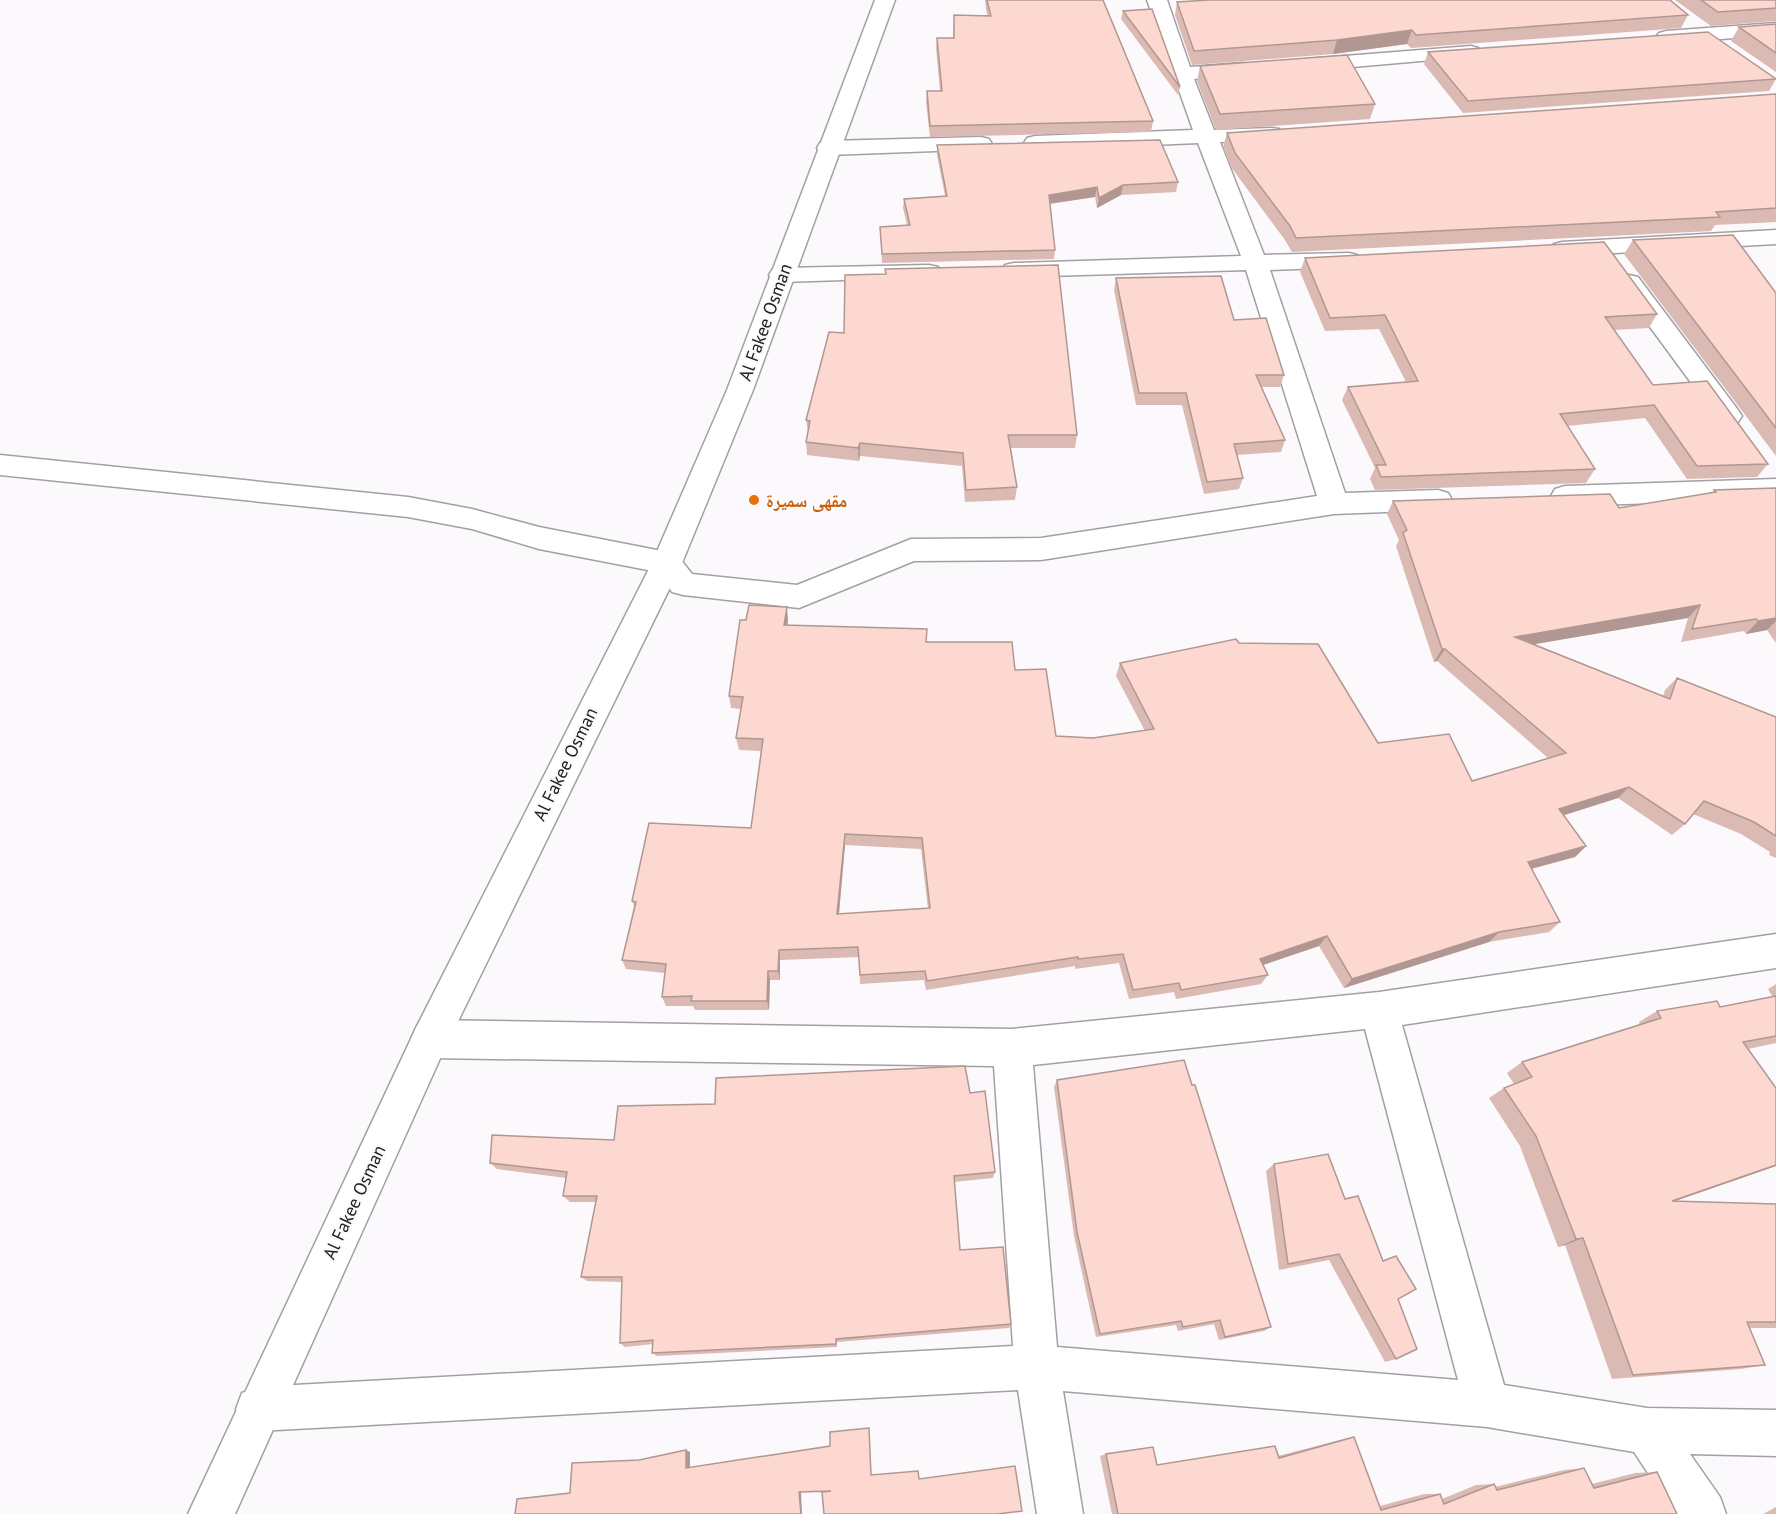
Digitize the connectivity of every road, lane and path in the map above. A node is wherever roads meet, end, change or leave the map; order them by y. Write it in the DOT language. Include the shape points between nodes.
graph roads {
  1 [pos="885,0"];
  2 [pos="1157,2"];
  3 [pos="1182,2"];
  4 [pos="1676,14"];
  5 [pos="1776,29"];
  6 [pos="1703,34"];
  7 [pos="1644,39"];
  8 [pos="1490,51"];
  9 [pos="1730,54"];
  10 [pos="1289,66"];
  11 [pos="1265,68"];
  12 [pos="1182,74"];
  13 [pos="1290,133"];
  14 [pos="1208,138"];
  15 [pos="828,148"];
  16 [pos="1776,237"];
  17 [pos="1604,247"];
  18 [pos="1534,250"];
  19 [pos="1372,258"];
  20 [pos="1256,264"];
  21 [pos="995,270"];
  22 [pos="947,271"];
  23 [pos="781,275"];
  24 [pos="1742,434"];
  25 [pos="0,465"];
  26 [pos="1776,489"];
  27 [pos="1537,497"];
  28 [pos="1466,499"];
  29 [pos="1335,504"];
  30 [pos="667,563"];
  31 [pos="1776,951"];
  32 [pos="1379,1010"];
  33 [pos="430,1039"];
  34 [pos="1011,1048"];
  35 [pos="1037,1367"];
  36 [pos="1487,1405"];
  37 [pos="258,1409"];
  38 [pos="1647,1431"];
  39 [pos="1776,1433"];
  40 [pos="211,1514"];
  41 [pos="1060,1514"];
  42 [pos="1703,1514"];
  1 -- 15 [label="street, Al Fakee Osman"];
  2 -- 3 [label="street"];
  2 -- 12 [label="street"];
  4 -- 6 [label="street"];
  5 -- 6 [label="street"];
  6 -- 7 [label="street"];
  6 -- 9 [label="street"];
  8 -- 10 [label="street"];
  11 -- 12 [label="street"];
  12 -- 14 [label="street"];
  13 -- 14 [label="street"];
  14 -- 15 [label="street"];
  14 -- 20 [label="street"];
  15 -- 23 [label="street, Al Fakee Osman"];
  16 -- 17 [label="street"];
  17 -- 18 [label="street"];
  17 -- 24 [label="street"];
  19 -- 20 [label="street"];
  20 -- 21 [label="street"];
  20 -- 29 [label="street"];
  22 -- 23 [label="street"];
  23 -- 30 [label="street, Al Fakee Osman" via="740,390"];
  25 -- 30 [label="street" via="408,507"];
  26 -- 27 [label="street"];
  28 -- 29 [label="street"];
  29 -- 30 [label="street" via="1041,549 911,550 799,597 682,584"];
  30 -- 33 [label="street, Al Fakee Osman"];
  31 -- 32 [label="street"];
  32 -- 34 [label="street"];
  32 -- 36 [label="street"];
  33 -- 34 [label="street"];
  33 -- 37 [label="street, Al Fakee Osman"];
  34 -- 35 [label="street"];
  35 -- 36 [label="street"];
  35 -- 37 [label="street"];
  35 -- 41 [label="street"];
  36 -- 38 [label="street"];
  37 -- 40 [label="street, Al Fakee Osman"];
  38 -- 39 [label="street"];
  38 -- 42 [label="street"];
}
